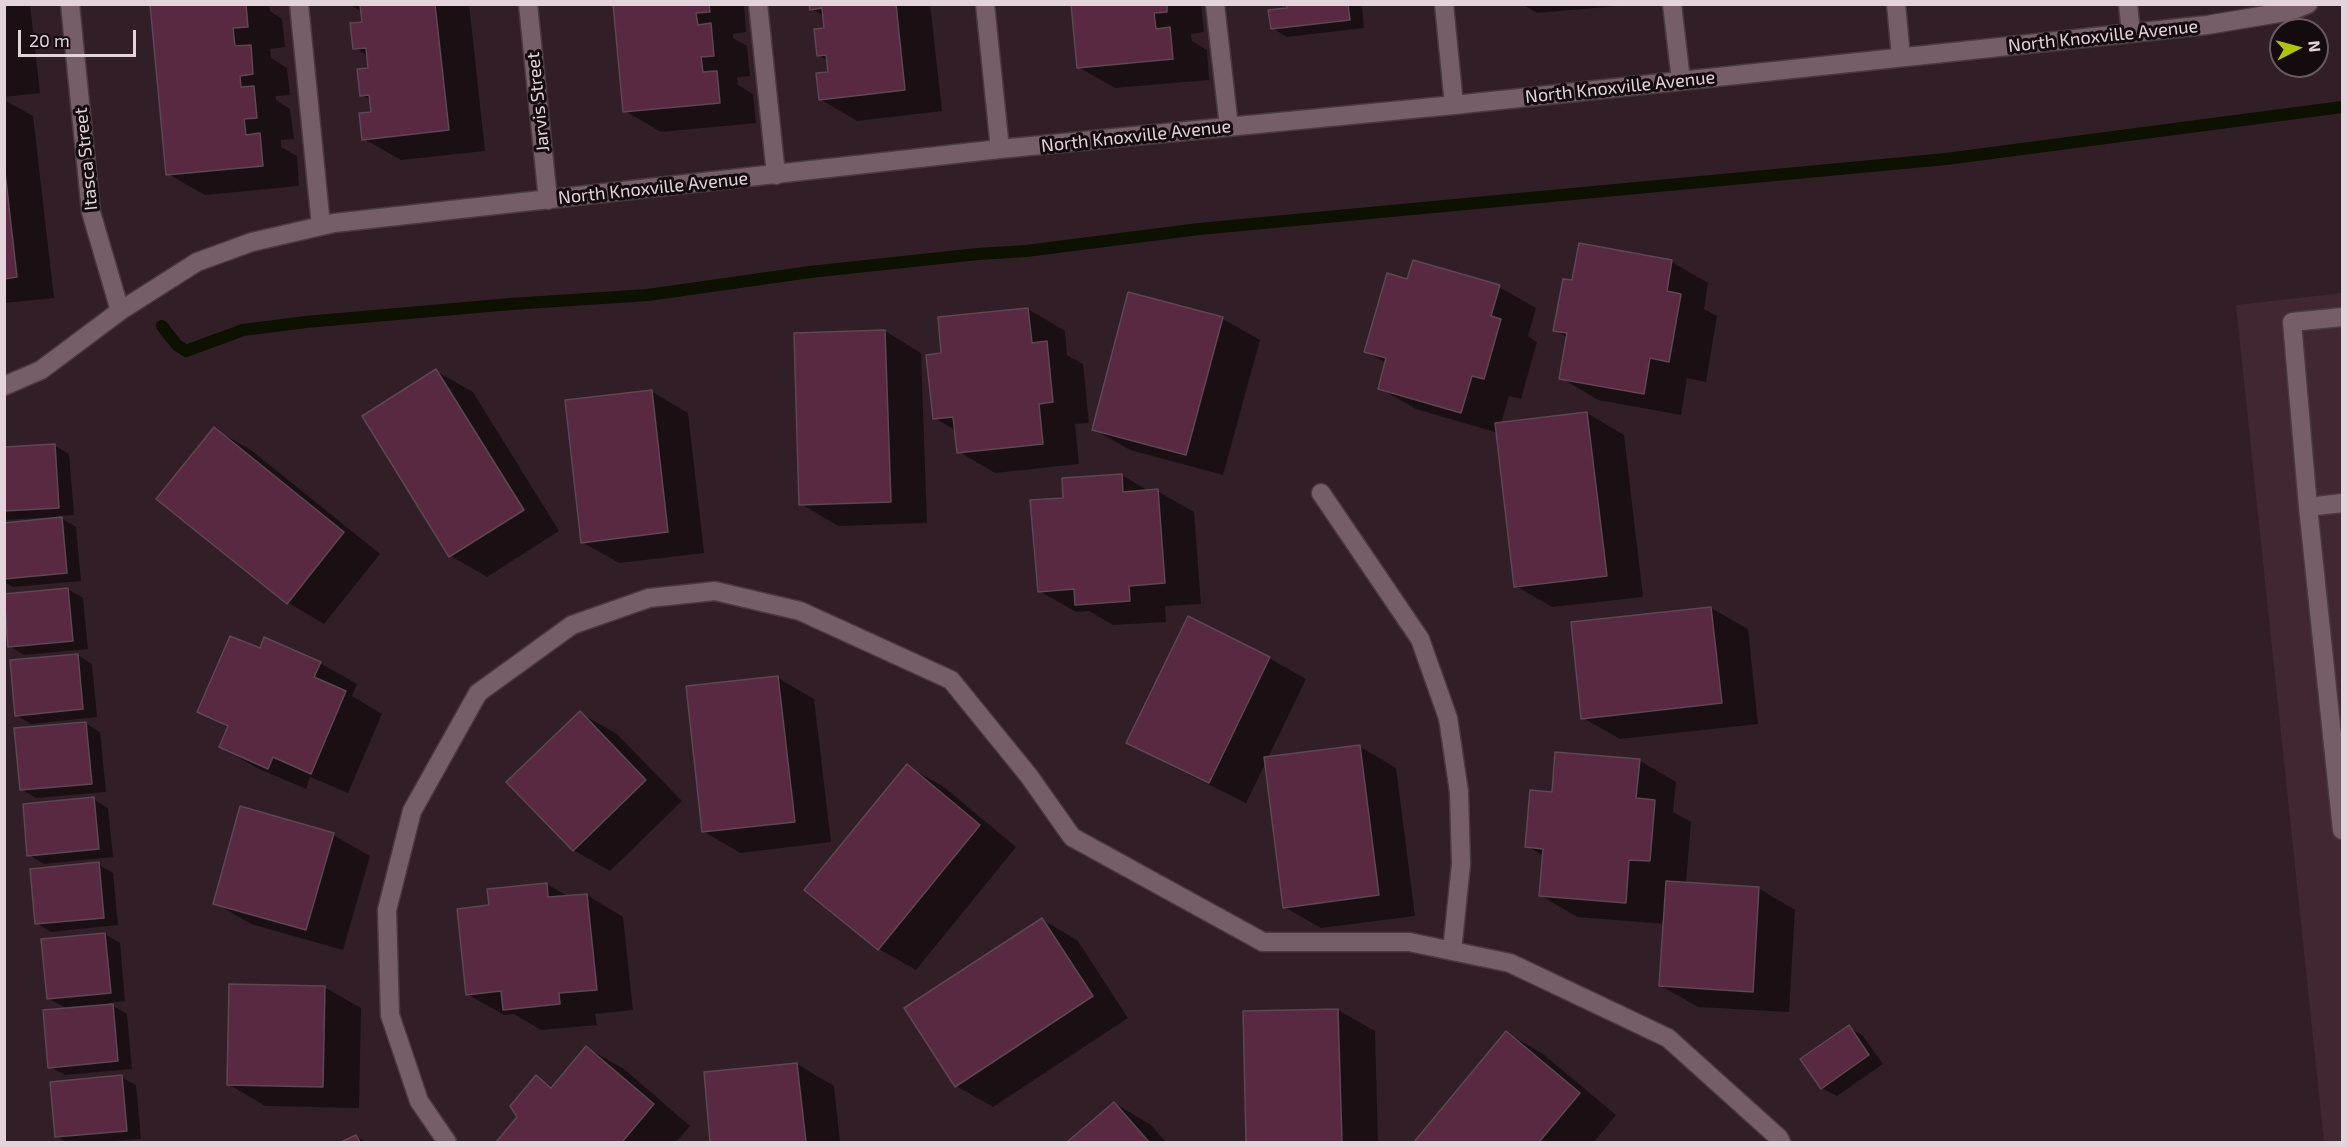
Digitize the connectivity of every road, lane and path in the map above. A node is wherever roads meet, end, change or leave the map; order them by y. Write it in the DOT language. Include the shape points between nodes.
graph roads {
  1 [pos="70,4"];
  2 [pos="298,4"];
  3 [pos="528,4"];
  4 [pos="758,4"];
  5 [pos="985,4"];
  6 [pos="1215,4"];
  7 [pos="1444,4"];
  8 [pos="1672,4"];
  9 [pos="1896,4"];
  10 [pos="2128,4"];
  11 [pos="2308,4"];
  12 [pos="2131,33"];
  13 [pos="1901,57"];
  14 [pos="1681,81"];
  15 [pos="1454,105"];
  16 [pos="1229,127"];
  17 [pos="1000,149"];
  18 [pos="776,175"];
  19 [pos="548,200"];
  20 [pos="321,226"];
  21 [pos="120,311"];
  22 [pos="2343,317"];
  23 [pos="4,386"];
  24 [pos="1321,493"];
  25 [pos="2343,503"];
  26 [pos="2308,507"];
  27 [pos="2343,830"];
  28 [pos="1452,951"];
  29 [pos="447,1143"];
  30 [pos="1781,1143"];
  1 -- 21 [label="street, Itasca Street" via="91,212"];
  2 -- 20 [label="street"];
  3 -- 19 [label="street, Jarvis Street"];
  4 -- 18 [label="street"];
  5 -- 17 [label="street"];
  6 -- 16 [label="street"];
  7 -- 15 [label="street"];
  8 -- 14 [label="street"];
  9 -- 13 [label="street"];
  10 -- 12 [label="street"];
  11 -- 12 [label="street, North Knoxville Avenue" via="2291,11 2207,25"];
  12 -- 13 [label="street, North Knoxville Avenue"];
  13 -- 14 [label="street, North Knoxville Avenue"];
  14 -- 15 [label="street, North Knoxville Avenue"];
  15 -- 16 [label="street, North Knoxville Avenue"];
  16 -- 17 [label="street, North Knoxville Avenue"];
  17 -- 18 [label="street, North Knoxville Avenue"];
  18 -- 19 [label="street, North Knoxville Avenue"];
  19 -- 20 [label="street, North Knoxville Avenue"];
  20 -- 21 [label="street, North Knoxville Avenue" via="252,242 197,262"];
  21 -- 23 [label="street, North Knoxville Avenue" via="42,370"];
  22 -- 26 [label="street" via="2292,322"];
  24 -- 28 [label="street" via="1420,639 1448,718 1459,792 1461,864"];
  25 -- 26 [label="street"];
  26 -- 27 [label="street"];
  28 -- 29 [label="street" via="1409,942 1263,942 1072,837 1029,776 951,680 800,611 715,591 649,598 572,625 478,693 412,811 387,910 390,1015 419,1101"];
  28 -- 30 [label="street" via="1510,963 1668,1038"];
}
